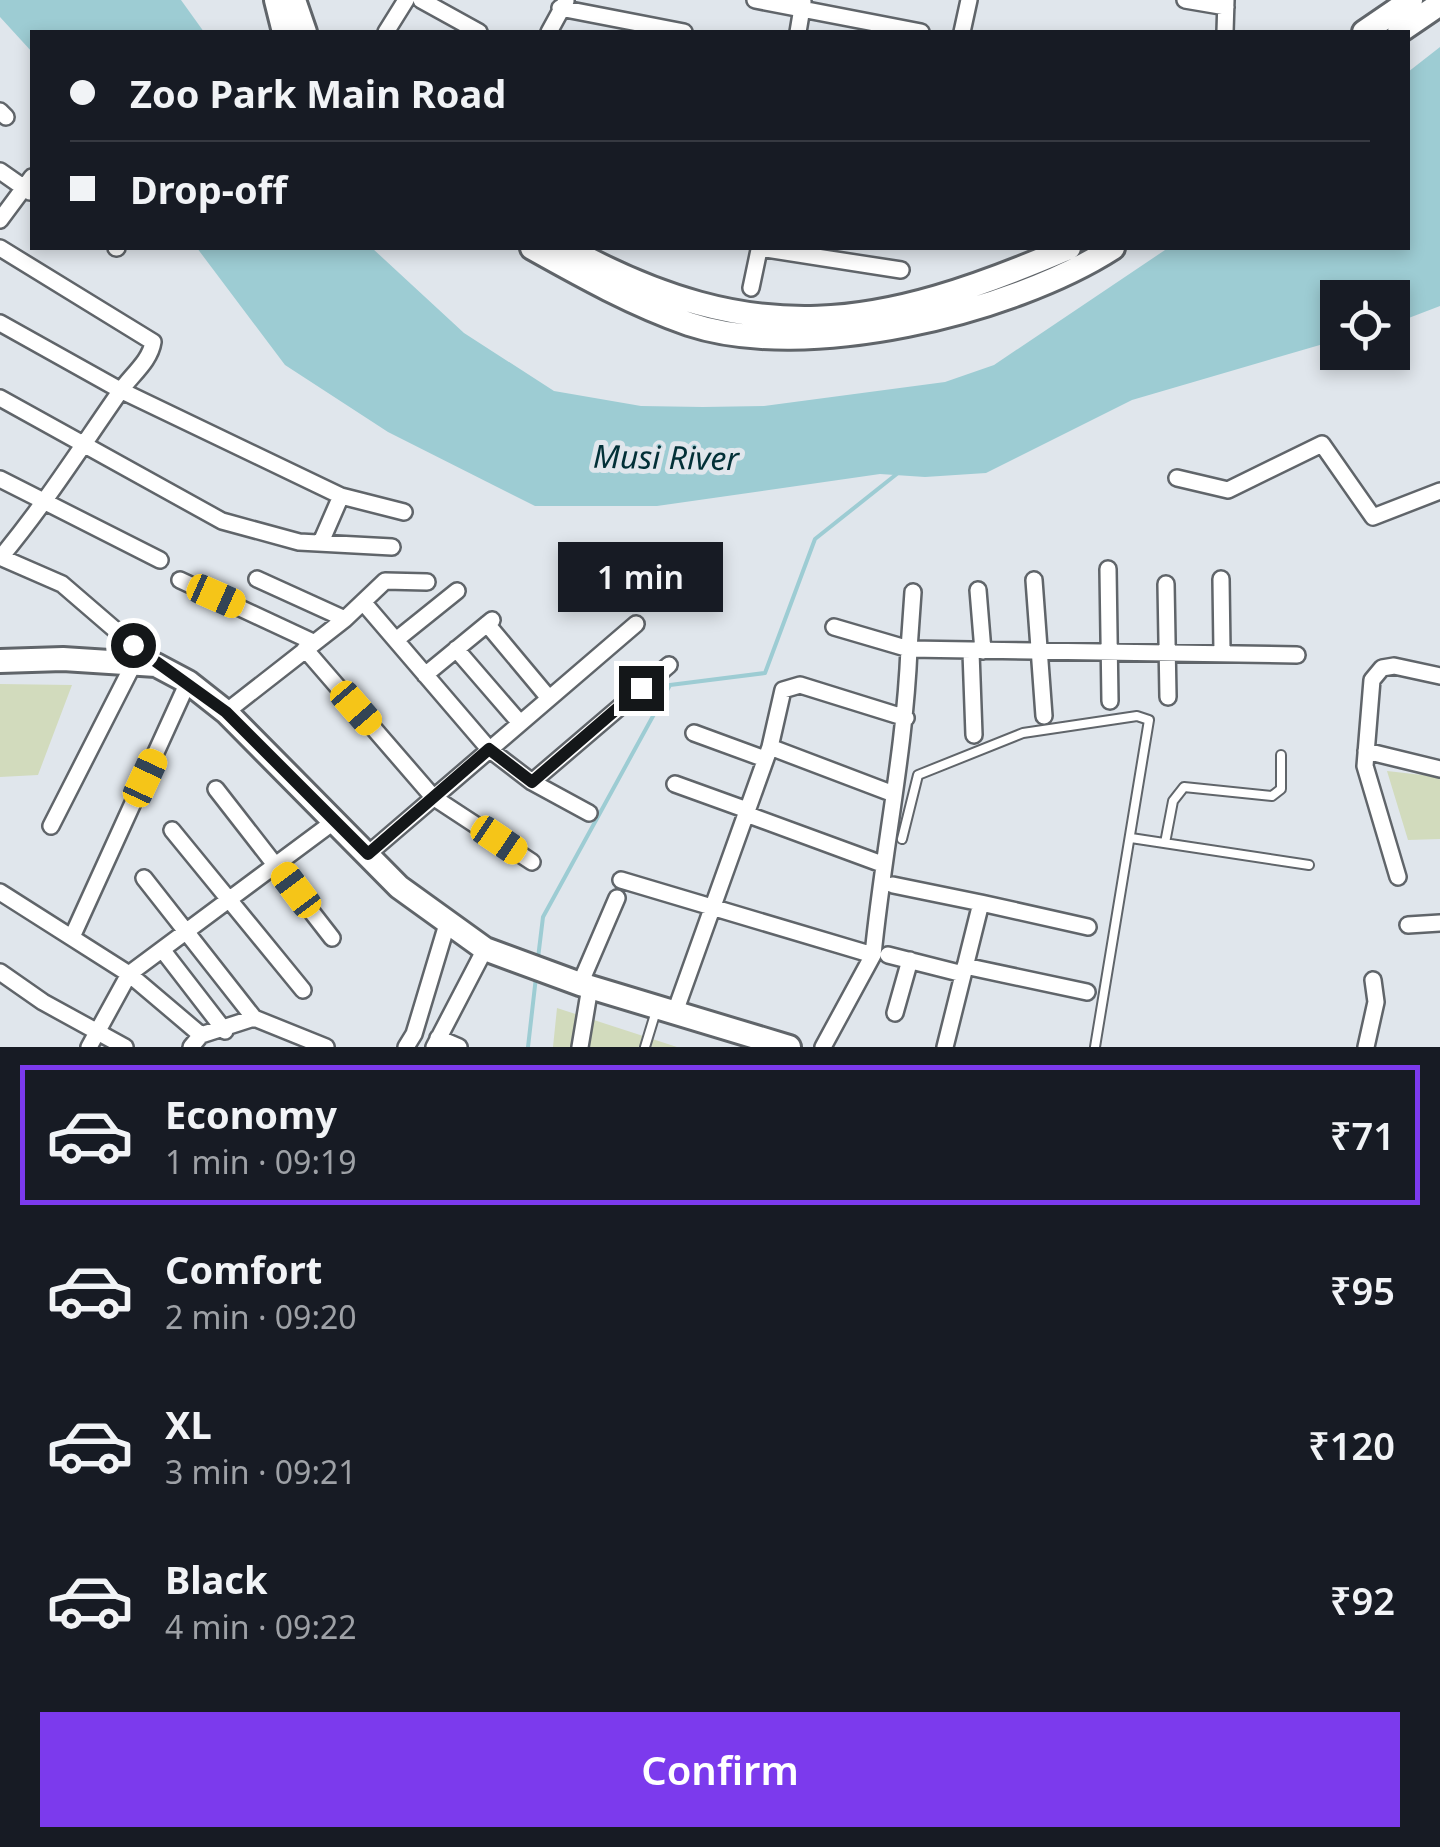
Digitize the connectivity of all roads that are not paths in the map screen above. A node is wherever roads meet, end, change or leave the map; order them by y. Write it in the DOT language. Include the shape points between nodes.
graph roads {
  1 [pos="276,0"];
  2 [pos="294,0"];
  3 [pos="406,0"];
  4 [pos="421,0"];
  5 [pos="755,0"];
  6 [pos="969,0"];
  7 [pos="1184,0"];
  8 [pos="1411,0"];
  9 [pos="564,4"];
  10 [pos="803,4"];
  11 [pos="1226,4"];
  12 [pos="1440,4"];
  13 [pos="284,30"];
  14 [pos="304,30"];
  15 [pos="387,30"];
  16 [pos="475,30"];
  17 [pos="550,30"];
  18 [pos="675,30"];
  19 [pos="798,30"];
  20 [pos="913,30"];
  21 [pos="962,30"];
  22 [pos="1225,30"];
  23 [pos="1367,30"];
  24 [pos="1402,30"];
  25 [pos="0,172"];
  26 [pos="30,186"];
  27 [pos="0,220"];
  28 [pos="0,248"];
  29 [pos="536,250"];
  30 [pos="571,250"];
  31 [pos="759,250"];
  32 [pos="766,250"];
  33 [pos="1064,250"];
  34 [pos="1109,250"];
  35 [pos="902,270"];
  36 [pos="751,288"];
  37 [pos="0,322"];
  38 [pos="120,390"];
  39 [pos="0,398"];
  40 [pos="85,447"];
  41 [pos="1178,478"];
  42 [pos="0,479"];
  43 [pos="1440,491"];
  44 [pos="341,496"];
  45 [pos="46,503"];
  46 [pos="404,512"];
  47 [pos="321,542"];
  48 [pos="392,547"];
  49 [pos="1,557"];
  50 [pos="160,560"];
  51 [pos="1108,569"];
  52 [pos="257,579"];
  53 [pos="1221,579"];
  54 [pos="180,580"];
  55 [pos="1034,580"];
  56 [pos="427,582"];
  57 [pos="1166,584"];
  58 [pos="978,590"];
  59 [pos="458,591"];
  60 [pos="913,592"];
  61 [pos="363,602"];
  62 [pos="345,619"];
  63 [pos="636,624"];
  64 [pos="834,627"];
  65 [pos="396,640"];
  66 [pos="309,645"];
  67 [pos="909,649"];
  68 [pos="456,650"];
  69 [pos="1041,651"];
  70 [pos="1222,651"];
  71 [pos="977,652"];
  72 [pos="1109,652"];
  73 [pos="1167,652"];
  74 [pos="1296,655"];
  75 [pos="0,661"];
  76 [pos="145,664"];
  77 [pos="669,665"];
  78 [pos="425,674"];
  79 [pos="1440,676"];
  80 [pos="188,682"];
  81 [pos="548,697"];
  82 [pos="1168,697"];
  83 [pos="1110,701"];
  84 [pos="226,712"];
  85 [pos="1044,716"];
  86 [pos="906,718"];
  87 [pos="520,723"];
  88 [pos="694,733"];
  89 [pos="974,735"];
  90 [pos="489,749"];
  91 [pos="1366,750"];
  92 [pos="767,753"];
  93 [pos="1281,755"];
  94 [pos="1440,770"];
  95 [pos="532,782"];
  96 [pos="675,784"];
  97 [pos="216,789"];
  98 [pos="892,793"];
  99 [pos="433,797"];
  100 [pos="746,812"];
  101 [pos="588,813"];
  102 [pos="336,820"];
  103 [pos="51,826"];
  104 [pos="172,830"];
  105 [pos="1131,838"];
  106 [pos="902,839"];
  107 [pos="1166,843"];
  108 [pos="368,854"];
  109 [pos="532,862"];
  110 [pos="882,864"];
  111 [pos="1310,865"];
  112 [pos="278,866"];
  113 [pos="144,878"];
  114 [pos="1398,878"];
  115 [pos="620,880"];
  116 [pos="893,885"];
  117 [pos="0,892"];
  118 [pos="616,898"];
  119 [pos="230,900"];
  120 [pos="981,903"];
  121 [pos="710,906"];
  122 [pos="448,921"];
  123 [pos="1440,923"];
  124 [pos="1408,925"];
  125 [pos="1088,927"];
  126 [pos="186,934"];
  127 [pos="72,937"];
  128 [pos="332,938"];
  129 [pos="485,949"];
  130 [pos="164,952"];
  131 [pos="880,955"];
  132 [pos="910,960"];
  133 [pos="964,970"];
  134 [pos="0,972"];
  135 [pos="128,974"];
  136 [pos="1373,980"];
  137 [pos="585,986"];
  138 [pos="303,990"];
  139 [pos="1087,992"];
  140 [pos="1376,1002"];
  141 [pos="666,1009"];
  142 [pos="895,1013"];
  143 [pos="254,1018"];
  144 [pos="1386,1021"];
  145 [pos="97,1031"];
  146 [pos="208,1037"];
  147 [pos="738,1039"];
  148 [pos="436,1042"];
  149 [pos="89,1047"];
  150 [pos="125,1047"];
  151 [pos="234,1047"];
  152 [pos="326,1047"];
  153 [pos="406,1047"];
  154 [pos="460,1047"];
  155 [pos="580,1047"];
  156 [pos="645,1047"];
  157 [pos="788,1047"];
  158 [pos="823,1047"];
  159 [pos="946,1047"];
  160 [pos="1094,1047"];
  161 [pos="1366,1047"];
  1 -- 13 [label="street"];
  2 -- 14 [label="street"];
  3 -- 15 [label="street"];
  4 -- 16 [label="street"];
  5 -- 10 [label="street"];
  6 -- 21 [label="street"];
  7 -- 11 [label="street"];
  8 -- 23 [label="street"];
  9 -- 17 [label="street"];
  9 -- 18 [label="street"];
  10 -- 19 [label="street"];
  10 -- 20 [label="street"];
  11 -- 22 [label="street"];
  12 -- 24 [label="street"];
  25 -- 26 [label="street"];
  26 -- 27 [label="street"];
  28 -- 38 [label="street" via="150,336 150,354"];
  29 -- 34 [label="street" via="691,325 836,338 991,301 1054,280"];
  30 -- 33 [label="street" via="704,308 813,320 882,313 976,288"];
  31 -- 36 [label="street"];
  32 -- 35 [label="street"];
  37 -- 38 [label="street"];
  38 -- 40 [label="street"];
  38 -- 44 [label="street"];
  39 -- 40 [label="street"];
  40 -- 45 [label="street"];
  40 -- 47 [label="street" via="222,521"];
  41 -- 43 [label="street" via="1228,490 1322,444 1373,517"];
  42 -- 45 [label="street"];
  44 -- 46 [label="street"];
  44 -- 47 [label="street"];
  45 -- 49 [label="street"];
  45 -- 50 [label="street"];
  47 -- 48 [label="street"];
  49 -- 76 [label="street" via="62,584"];
  51 -- 72 [label="street"];
  52 -- 62 [label="street"];
  53 -- 70 [label="street"];
  54 -- 66 [label="street"];
  55 -- 69 [label="street"];
  56 -- 61 [label="street" via="386,581"];
  57 -- 73 [label="street"];
  58 -- 71 [label="street"];
  59 -- 65 [label="street"];
  60 -- 67 [label="street"];
  61 -- 62 [label="street"];
  61 -- 65 [label="street"];
  62 -- 66 [label="street"];
  63 -- 81 [label="street"];
  64 -- 67 [label="street"];
  65 -- 78 [label="street"];
  66 -- 84 [label="street"];
  66 -- 99 [label="street"];
  67 -- 71 [label="street"];
  67 -- 86 [label="street"];
  68 -- 78 [label="street"];
  68 -- 81 [label="street" via="490,621"];
  68 -- 87 [label="street"];
  69 -- 71 [label="street"];
  69 -- 72 [label="street"];
  69 -- 85 [label="street"];
  70 -- 73 [label="street"];
  70 -- 74 [label="street"];
  71 -- 89 [label="street"];
  72 -- 73 [label="street"];
  72 -- 83 [label="street"];
  73 -- 82 [label="street"];
  75 -- 76 [label="street"];
  76 -- 80 [label="street"];
  76 -- 103 [label="street"];
  77 -- 95 [label="street"];
  78 -- 90 [label="street"];
  79 -- 91 [label="street" via="1382,668 1372,680"];
  80 -- 84 [label="street"];
  80 -- 127 [label="street"];
  81 -- 87 [label="street"];
  84 -- 102 [label="street"];
  86 -- 92 [label="street" via="789,686 779,698"];
  86 -- 98 [label="street"];
  87 -- 90 [label="street"];
  88 -- 92 [label="street"];
  90 -- 95 [label="street"];
  90 -- 99 [label="street"];
  91 -- 94 [label="street"];
  91 -- 114 [label="street"];
  92 -- 98 [label="street"];
  92 -- 100 [label="street"];
  93 -- 107 [label="lane" via="1281,789 1272,796 1184,787 1172,801"];
  95 -- 101 [label="street"];
  96 -- 100 [label="street"];
  97 -- 112 [label="street"];
  98 -- 110 [label="street"];
  99 -- 108 [label="street"];
  99 -- 109 [label="street"];
  100 -- 110 [label="street"];
  100 -- 121 [label="street"];
  102 -- 108 [label="street"];
  102 -- 112 [label="street"];
  104 -- 119 [label="street"];
  105 -- 106 [label="lane" via="1149,732 1149,720 1138,716 1023,733 918,774"];
  105 -- 107 [label="lane"];
  105 -- 160 [label="lane"];
  107 -- 111 [label="lane"];
  108 -- 122 [label="street" via="399,887"];
  110 -- 131 [label="street"];
  112 -- 119 [label="street"];
  112 -- 128 [label="street"];
  113 -- 126 [label="street"];
  115 -- 121 [label="street"];
  116 -- 120 [label="street"];
  117 -- 127 [label="street"];
  118 -- 137 [label="street"];
  119 -- 126 [label="street"];
  119 -- 138 [label="street"];
  120 -- 125 [label="street"];
  120 -- 133 [label="street"];
  121 -- 131 [label="street"];
  121 -- 141 [label="street"];
  122 -- 129 [label="street"];
  122 -- 153 [label="street"];
  123 -- 124 [label="street"];
  126 -- 130 [label="street"];
  126 -- 143 [label="street"];
  127 -- 135 [label="street"];
  129 -- 137 [label="street"];
  129 -- 148 [label="street"];
  130 -- 135 [label="street"];
  130 -- 146 [label="street"];
  131 -- 132 [label="street"];
  131 -- 158 [label="street"];
  132 -- 133 [label="street"];
  132 -- 142 [label="street"];
  133 -- 139 [label="street"];
  133 -- 159 [label="street"];
  134 -- 145 [label="street"];
  135 -- 145 [label="street"];
  135 -- 146 [label="street"];
  136 -- 140 [label="street"];
  137 -- 141 [label="street"];
  137 -- 155 [label="street"];
  140 -- 144 [label="street"];
  140 -- 161 [label="street"];
  141 -- 147 [label="street"];
  141 -- 156 [label="lane"];
  143 -- 146 [label="street"];
  143 -- 152 [label="street"];
  145 -- 149 [label="street"];
  145 -- 150 [label="street"];
  146 -- 151 [label="street"];
  147 -- 157 [label="street"];
  148 -- 154 [label="street"];
}
